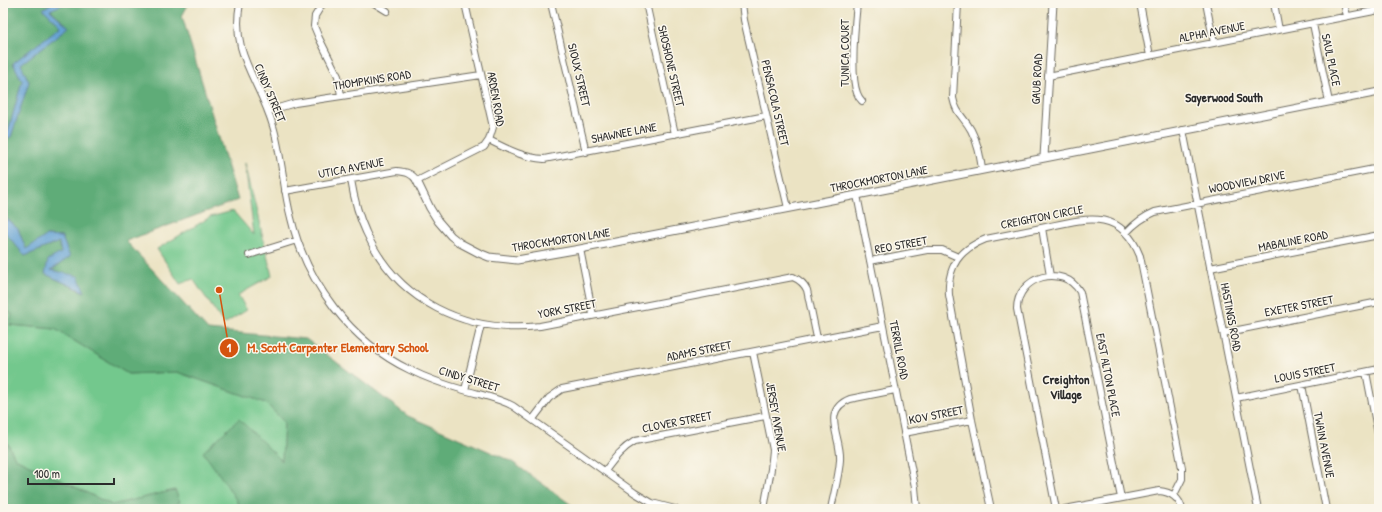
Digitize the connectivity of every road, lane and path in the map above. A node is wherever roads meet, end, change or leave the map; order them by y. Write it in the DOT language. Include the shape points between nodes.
graph roads {
  1 [pos="240,3"];
  2 [pos="323,3"];
  3 [pos="374,3"];
  4 [pos="465,3"];
  5 [pos="551,3"];
  6 [pos="646,3"];
  7 [pos="742,3"];
  8 [pos="857,3"];
  9 [pos="958,3"];
  10 [pos="1053,3"];
  11 [pos="1140,3"];
  12 [pos="1206,3"];
  13 [pos="1274,3"];
  14 [pos="1344,3"];
  15 [pos="1379,10"];
  16 [pos="387,11"];
  17 [pos="1347,16"];
  18 [pos="1312,24"];
  19 [pos="1279,30"];
  20 [pos="1214,43"];
  21 [pos="1150,56"];
  22 [pos="481,75"];
  23 [pos="1048,76"];
  24 [pos="1379,92"];
  25 [pos="341,96"];
  26 [pos="862,101"];
  27 [pos="1329,102"];
  28 [pos="268,112"];
  29 [pos="766,116"];
  30 [pos="1183,130"];
  31 [pos="675,134"];
  32 [pos="489,140"];
  33 [pos="586,152"];
  34 [pos="1044,157"];
  35 [pos="1379,168"];
  36 [pos="982,169"];
  37 [pos="351,180"];
  38 [pos="417,181"];
  39 [pos="285,191"];
  40 [pos="857,195"];
  41 [pos="1198,203"];
  42 [pos="788,208"];
  43 [pos="1042,228"];
  44 [pos="1126,233"];
  45 [pos="1379,235"];
  46 [pos="297,240"];
  47 [pos="580,249"];
  48 [pos="249,255"];
  49 [pos="958,257"];
  50 [pos="870,261"];
  51 [pos="1210,268"];
  52 [pos="1050,276"];
  53 [pos="1379,302"];
  54 [pos="593,315"];
  55 [pos="481,325"];
  56 [pos="883,326"];
  57 [pos="1223,332"];
  58 [pos="817,338"];
  59 [pos="753,352"];
  60 [pos="1379,369"];
  61 [pos="1366,372"];
  62 [pos="1302,385"];
  63 [pos="465,390"];
  64 [pos="895,390"];
  65 [pos="1236,398"];
  66 [pos="765,416"];
  67 [pos="533,419"];
  68 [pos="972,420"];
  69 [pos="904,433"];
  70 [pos="1379,439"];
  71 [pos="606,471"];
  72 [pos="1174,495"];
  73 [pos="1121,498"];
  74 [pos="675,509"];
  75 [pos="764,509"];
  76 [pos="831,509"];
  77 [pos="917,509"];
  78 [pos="991,509"];
  79 [pos="1056,509"];
  80 [pos="1065,509"];
  81 [pos="1182,509"];
  82 [pos="1258,509"];
  83 [pos="1326,509"];
  1 -- 28 [label="street, CINDY STREET" via="237,26 241,51"];
  2 -- 25 [label="street" via="315,16 314,26 338,76"];
  3 -- 16 [label="street"];
  4 -- 22 [label="street, ARDEN ROAD"];
  5 -- 33 [label="street, SIOUX STREET"];
  6 -- 31 [label="street, SHOSHONE STREET"];
  7 -- 29 [label="street, PENSACOLA STREET"];
  8 -- 26 [label="street, TUNICA COURT" via="854,83"];
  9 -- 36 [label="street" via="953,98 957,112 974,136"];
  10 -- 23 [label="street, GAUB ROAD"];
  11 -- 21 [label="street"];
  12 -- 20 [label="street"];
  13 -- 19 [label="street"];
  14 -- 17 [label="street"];
  15 -- 17 [label="street, ALPHA AVENUE"];
  17 -- 18 [label="street, ALPHA AVENUE"];
  18 -- 19 [label="street, ALPHA AVENUE"];
  18 -- 27 [label="street, SAUL PLACE"];
  19 -- 20 [label="street, ALPHA AVENUE"];
  20 -- 21 [label="street, ALPHA AVENUE"];
  21 -- 23 [label="street, ALPHA AVENUE"];
  22 -- 25 [label="street, THOMPKINS ROAD"];
  22 -- 32 [label="street, ARDEN ROAD" via="493,127"];
  23 -- 34 [label="street, GAUB ROAD"];
  24 -- 27 [label="street, THROCKMORTON LANE"];
  25 -- 28 [label="street, THOMPKINS ROAD" via="295,103"];
  27 -- 30 [label="street, THROCKMORTON LANE"];
  28 -- 39 [label="street, CINDY STREET" via="277,142"];
  29 -- 31 [label="street, SHAWNEE LANE"];
  29 -- 42 [label="street, PENSACOLA STREET"];
  30 -- 34 [label="street, THROCKMORTON LANE"];
  30 -- 41 [label="street, HASTINGS ROAD"];
  31 -- 33 [label="street, SHAWNEE LANE"];
  32 -- 33 [label="street, SHAWNEE LANE" via="533,159"];
  32 -- 38 [label="street, ARDEN ROAD" via="484,147"];
  34 -- 36 [label="street, THROCKMORTON LANE"];
  35 -- 41 [label="street, WOODVIEW DRIVE"];
  36 -- 40 [label="street, THROCKMORTON LANE"];
  37 -- 38 [label="street, UTICA AVENUE" via="397,171 410,174"];
  37 -- 39 [label="street, UTICA AVENUE"];
  37 -- 55 [label="street, YORK STREET" via="356,205 366,232 387,267 421,299 450,314"];
  38 -- 47 [label="street, THROCKMORTON LANE" via="430,208 444,228 460,243 479,253 517,260"];
  39 -- 46 [label="street, CINDY STREET"];
  40 -- 42 [label="street, THROCKMORTON LANE"];
  40 -- 50 [label="street, TERRILL ROAD"];
  41 -- 44 [label="street, WOODVIEW DRIVE" via="1145,216"];
  41 -- 51 [label="street, HASTINGS ROAD"];
  42 -- 47 [label="street, THROCKMORTON LANE"];
  43 -- 44 [label="street, CREIGHTON CIRCLE" via="1095,219 1107,221"];
  43 -- 49 [label="street, CREIGHTON CIRCLE" via="986,239 971,246"];
  43 -- 52 [label="street"];
  44 -- 72 [label="street, CREIGHTON CIRCLE" via="1140,256 1182,468 1182,479"];
  45 -- 51 [label="street, MABALINE ROAD"];
  46 -- 48 [label="street"];
  46 -- 63 [label="street, CINDY STREET" via="308,268 319,286 360,336 384,355 410,370"];
  47 -- 54 [label="street"];
  49 -- 50 [label="street, REO STREET" via="942,250 927,250"];
  49 -- 68 [label="street, CREIGHTON CIRCLE" via="949,277 948,295"];
  50 -- 56 [label="street, TERRILL ROAD"];
  51 -- 57 [label="street, HASTINGS ROAD"];
  52 -- 73 [label="street, EAST ALTON PLACE" via="1068,279 1080,292"];
  52 -- 79 [label="street" via="1035,280 1024,287 1018,297 1017,309"];
  53 -- 57 [label="street, EXETER STREET"];
  54 -- 55 [label="street, YORK STREET" via="529,328"];
  54 -- 58 [label="street, YORK STREET" via="793,277 800,280 807,290"];
  55 -- 63 [label="street"];
  56 -- 58 [label="street, ADAMS STREET"];
  56 -- 64 [label="street, TERRILL ROAD"];
  57 -- 65 [label="street, HASTINGS ROAD"];
  58 -- 59 [label="street, ADAMS STREET"];
  59 -- 66 [label="street, JERSEY AVENUE"];
  59 -- 67 [label="street, ADAMS STREET" via="562,389 549,398"];
  60 -- 61 [label="street, LOUIS STREET"];
  61 -- 62 [label="street, LOUIS STREET"];
  61 -- 70 [label="street"];
  62 -- 65 [label="street, LOUIS STREET"];
  62 -- 83 [label="street, TWAIN AVENUE"];
  63 -- 67 [label="street, CINDY STREET" via="502,400"];
  64 -- 69 [label="street, TERRILL ROAD"];
  64 -- 76 [label="street" via="850,399 838,406 835,411 834,424 840,458"];
  65 -- 82 [label="street, HASTINGS ROAD"];
  66 -- 71 [label="street, CLOVER STREET" via="635,441 616,455"];
  66 -- 75 [label="street, JERSEY AVENUE" via="773,455"];
  67 -- 71 [label="street, CINDY STREET"];
  68 -- 69 [label="street, KOV STREET"];
  68 -- 78 [label="street, CREIGHTON CIRCLE"];
  69 -- 77 [label="street, TERRILL ROAD"];
  71 -- 74 [label="street, CINDY STREET" via="648,500"];
  72 -- 73 [label="street" via="1159,491"];
  72 -- 81 [label="street"];
  73 -- 80 [label="street"];
}
